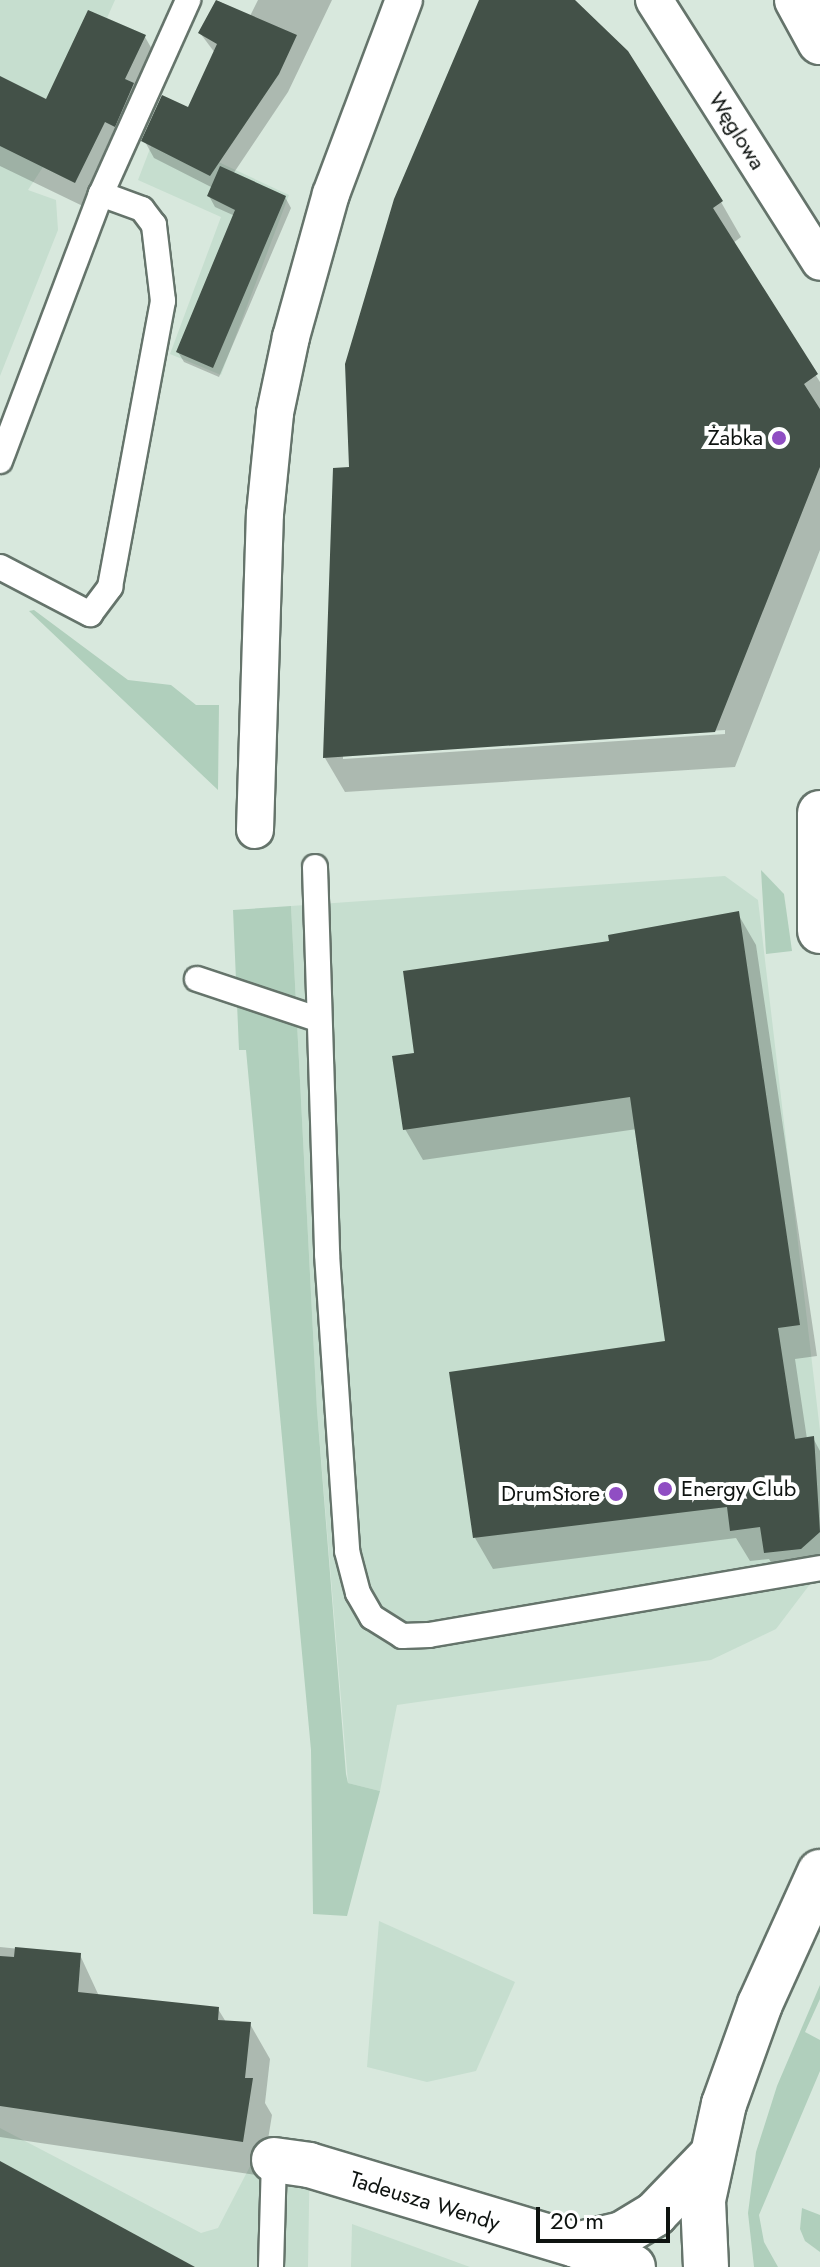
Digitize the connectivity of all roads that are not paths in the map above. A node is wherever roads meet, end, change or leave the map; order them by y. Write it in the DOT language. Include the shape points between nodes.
graph roads {
  1 [pos="188,0"];
  2 [pos="404,0"];
  3 [pos="654,0"];
  4 [pos="797,0"];
  5 [pos="820,42"];
  6 [pos="101,194"];
  7 [pos="820,262"];
  8 [pos="0,461"];
  9 [pos="0,567"];
  10 [pos="820,813"];
  11 [pos="255,830"];
  12 [pos="315,867"];
  13 [pos="820,931"];
  14 [pos="197,979"];
  15 [pos="317,1019"];
  16 [pos="820,1568"];
  17 [pos="820,1872"];
  18 [pos="710,2157"];
  19 [pos="274,2160"];
  20 [pos="576,2245"];
  21 [pos="271,2267"];
  22 [pos="633,2267"];
  23 [pos="706,2267"];
  1 -- 6 [label="lane"];
  2 -- 11 [label="street" via="331,194 275,413 265,514"];
  3 -- 7 [label="street, Węglowa"];
  4 -- 5 [label="street"];
  6 -- 8 [label="lane"];
  6 -- 9 [label="lane" via="142,209 154,225 163,301 110,587 90,614"];
  10 -- 13 [label="street"];
  12 -- 15 [label="lane"];
  14 -- 15 [label="lane"];
  15 -- 16 [label="lane" via="347,1551 358,1593 372,1617 402,1636 429,1635"];
  17 -- 18 [label="street" via="760,2004"];
  18 -- 20 [label="street" via="655,2214 622,2234"];
  18 -- 23 [label="street" via="703,2200"];
  19 -- 20 [label="street, Tadeusza Wendy" via="309,2165"];
  19 -- 21 [label="lane"];
  20 -- 22 [label="street, Tadeusza Wendy"];
}
